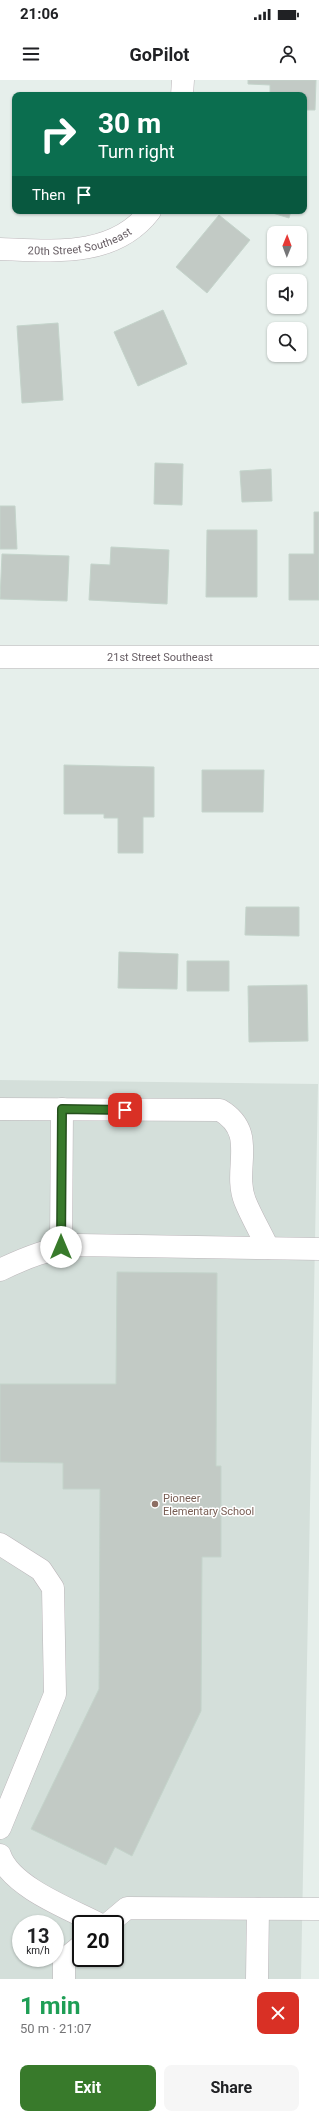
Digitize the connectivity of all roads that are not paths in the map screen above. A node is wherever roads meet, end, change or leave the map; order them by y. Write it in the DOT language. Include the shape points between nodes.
graph roads {
  1 [pos="183,80"];
  2 [pos="182,92"];
  3 [pos="147,214"];
  4 [pos="0,249"];
  5 [pos="319,657"];
  6 [pos="0,658"];
  7 [pos="0,1109"];
  8 [pos="62,1109"];
  9 [pos="61,1247"];
  10 [pos="268,1248"];
  11 [pos="319,1249"];
  12 [pos="0,1270"];
  13 [pos="0,1544"];
  14 [pos="0,1828"];
  15 [pos="0,1855"];
  16 [pos="258,1909"];
  17 [pos="319,1909"];
  18 [pos="82,1915"];
  19 [pos="119,1915"];
  20 [pos="72,1953"];
  21 [pos="64,1979"];
  22 [pos="257,1979"];
  1 -- 2 [label="street"];
  3 -- 4 [label="street, 20th Street Southeast" via="134,228 98,246 72,250"];
  5 -- 6 [label="street, 21st Street Southeast"];
  7 -- 8 [label="street"];
  8 -- 9 [label="street"];
  8 -- 10 [label="street" via="220,1110 231,1117 243,1141 242,1187 245,1200"];
  9 -- 10 [label="street" via="78,1245"];
  9 -- 12 [label="street" via="24,1258"];
  10 -- 11 [label="street"];
  13 -- 14 [label="street" via="41,1570 53,1588 55,1694"];
  15 -- 18 [label="street" via="21,1883"];
  16 -- 17 [label="street"];
  16 -- 19 [label="street" via="127,1908"];
  16 -- 22 [label="street"];
  20 -- 21 [label="street" via="64,1960"];
}
